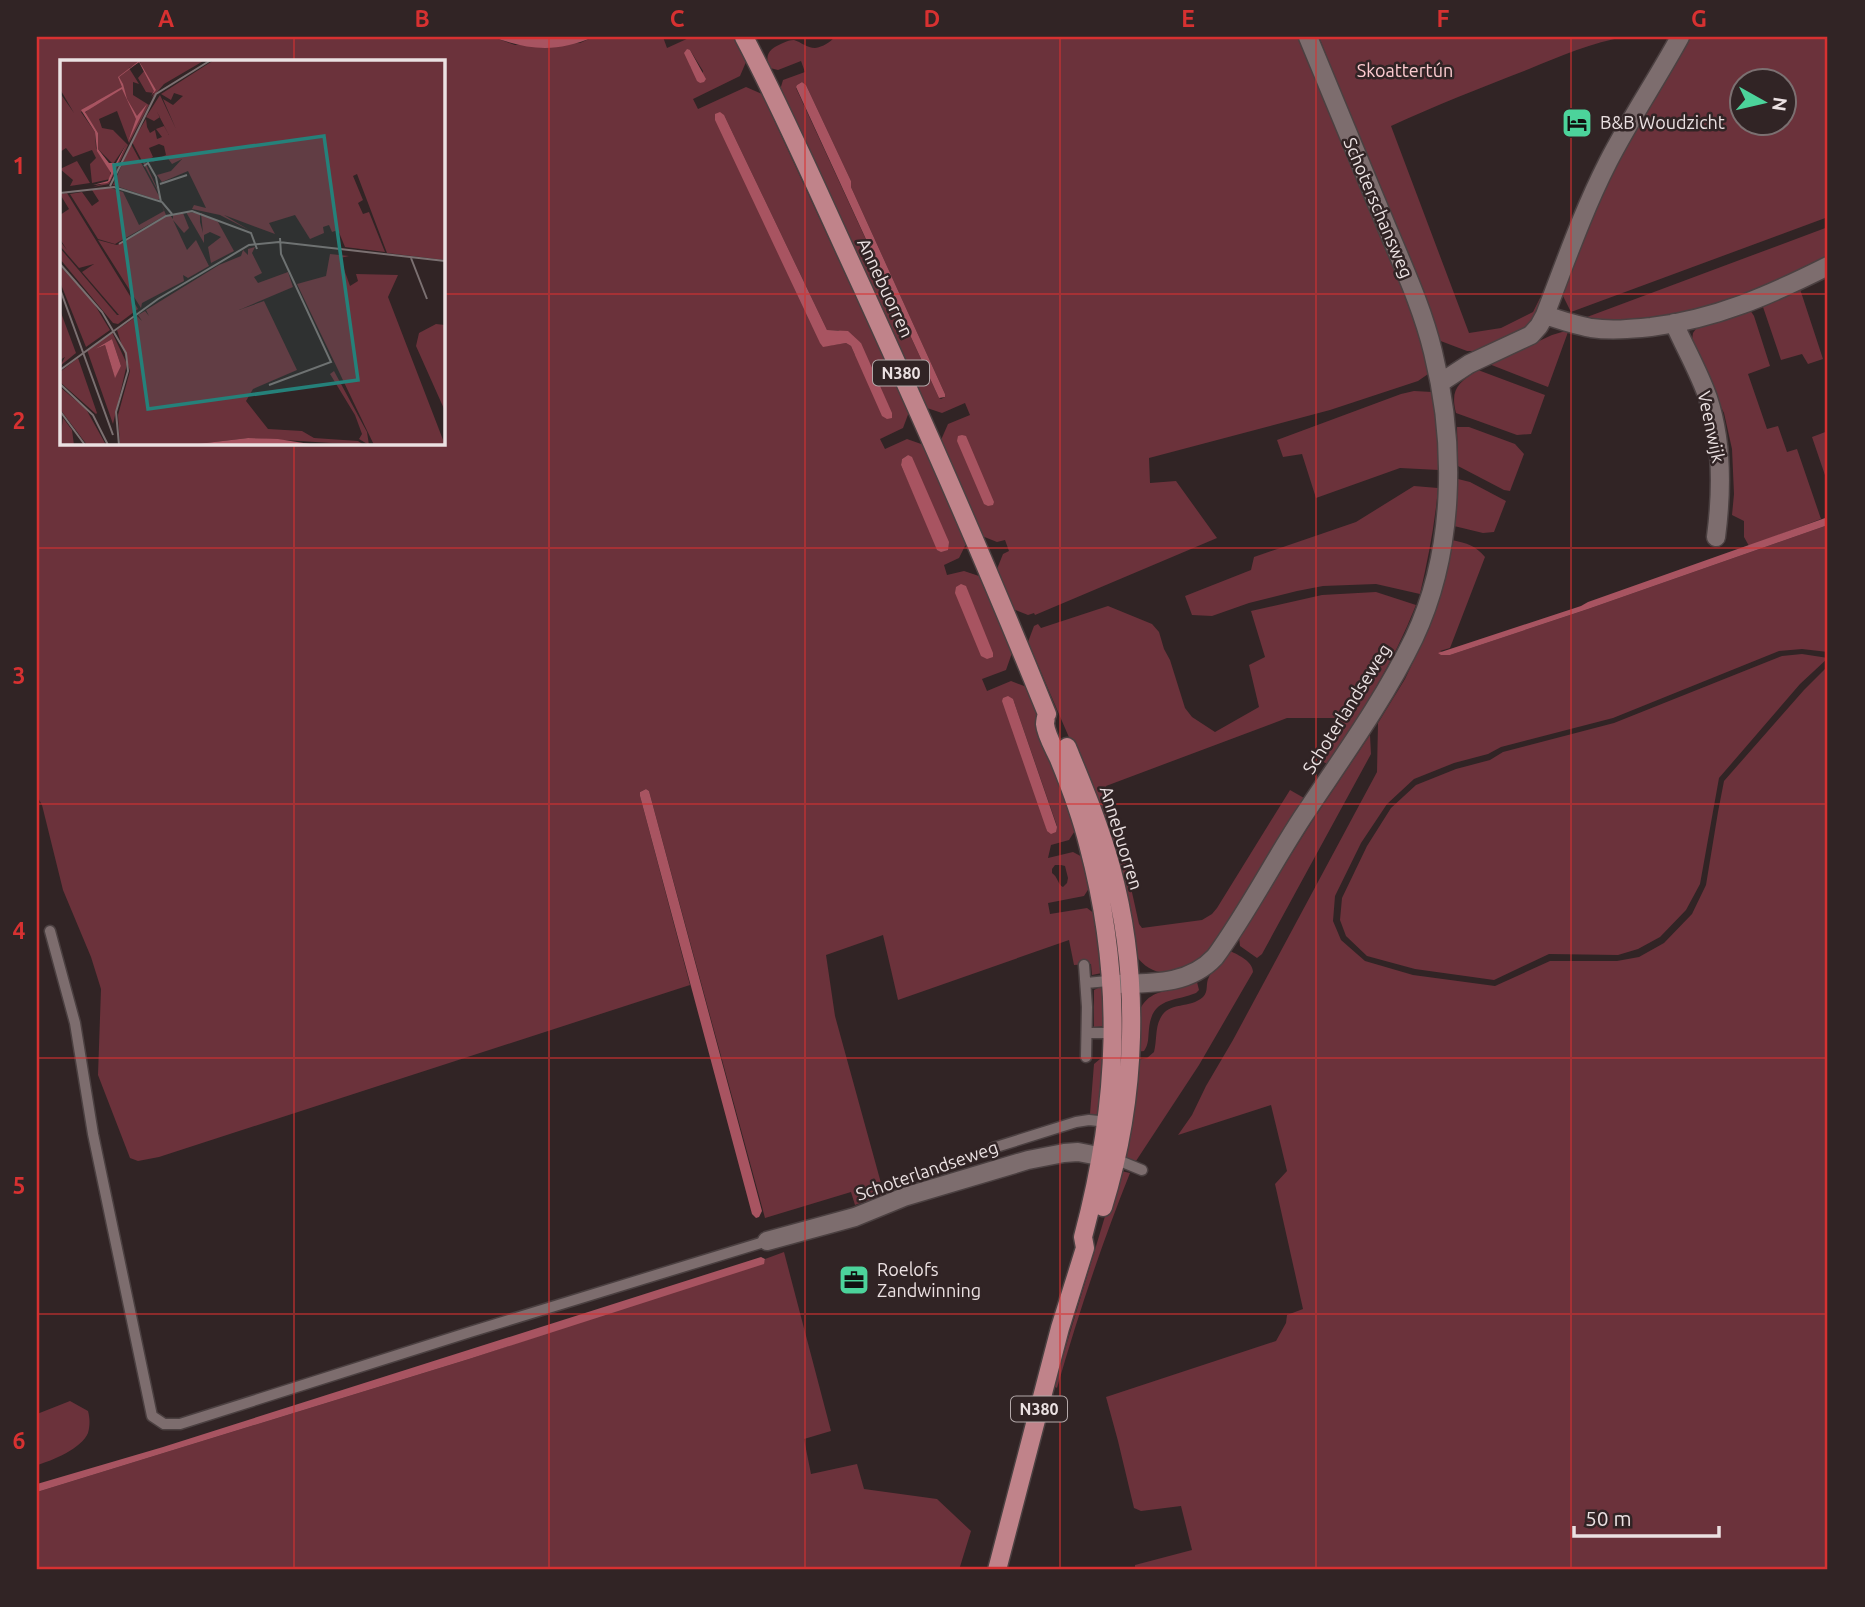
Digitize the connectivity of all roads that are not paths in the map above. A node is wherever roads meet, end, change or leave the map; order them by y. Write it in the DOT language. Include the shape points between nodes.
graph roads {
  1 [pos="744,37"];
  2 [pos="1308,37"];
  3 [pos="1680,37"];
  4 [pos="1828,265"];
  5 [pos="1545,315"];
  6 [pos="1674,323"];
  7 [pos="1440,383"];
  8 [pos="1716,537"];
  9 [pos="50,931"];
  10 [pos="1084,965"];
  11 [pos="1086,983"];
  12 [pos="1121,984"];
  13 [pos="1087,1033"];
  14 [pos="1113,1033"];
  15 [pos="1086,1057"];
  16 [pos="1115,1123"];
  17 [pos="993,1148"];
  18 [pos="1109,1158"];
  19 [pos="1142,1170"];
  20 [pos="767,1241"];
  21 [pos="997,1570"];
  1 -- 12 [label="main road, Annebuorren / N380" via="889,346 1046,714 1045,724 1088,844"];
  2 -- 7 [label="street, Schoterschansweg" via="1412,289"];
  3 -- 5 [label="street" via="1606,165"];
  4 -- 6 [label="street" via="1751,302"];
  5 -- 6 [label="street" via="1605,330"];
  5 -- 7 [label="street" via="1531,335"];
  6 -- 8 [label="street, Veenwijk" via="1709,400 1719,448"];
  7 -- 12 [label="street, Schoterlandseweg" via="1449,461 1442,541 1426,605 1398,669 1215,957 1186,977"];
  9 -- 20 [label="lane" via="75,1023 93,1134 152,1416 164,1424 180,1424"];
  10 -- 11 [label="lane"];
  11 -- 12 [label="lane"];
  11 -- 13 [label="lane"];
  12 -- 14 [label="main road, N380"];
  12 -- 16 [label="main road, N380" via="1130,1056"];
  13 -- 14 [label="lane"];
  13 -- 15 [label="lane"];
  14 -- 16 [label="main road, N380"];
  16 -- 17 [label="lane" via="1076,1122"];
  16 -- 18 [label="main road, N380"];
  18 -- 19 [label="lane"];
  18 -- 20 [label="street, Schoterlandseweg" via="1072,1152 1028,1160"];
  18 -- 21 [label="main road, N380" via="1083,1237 1085,1248"];
}
